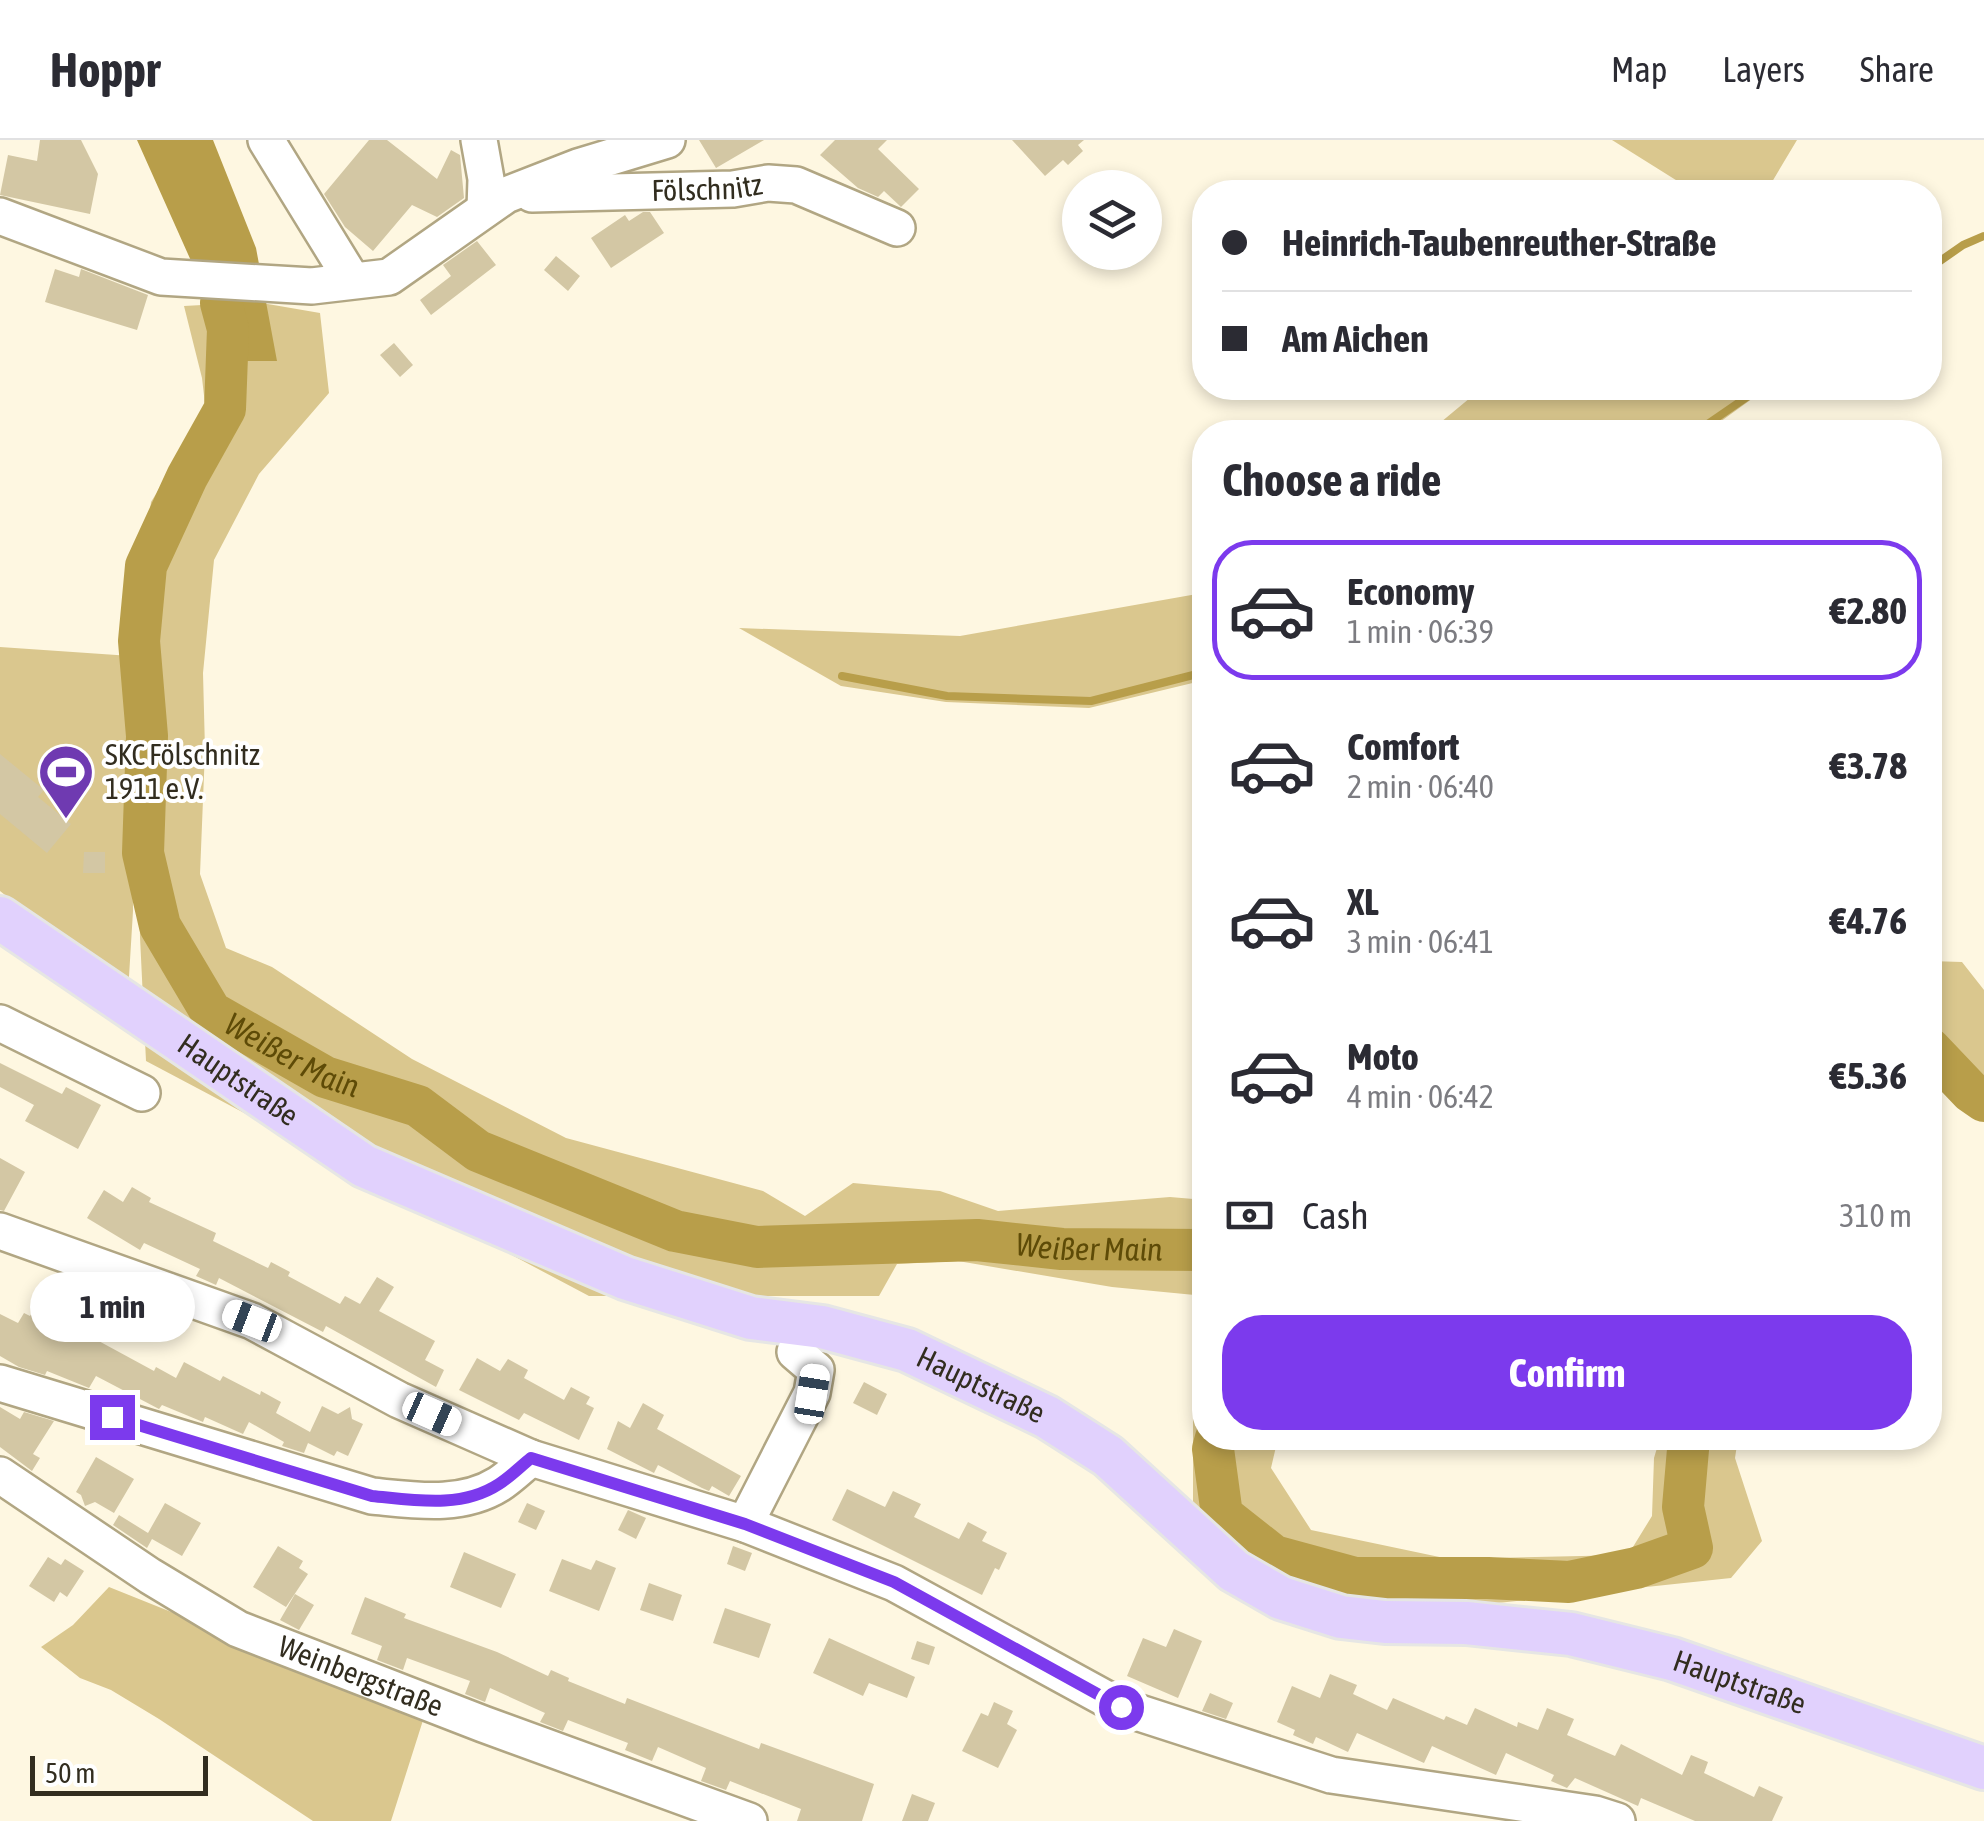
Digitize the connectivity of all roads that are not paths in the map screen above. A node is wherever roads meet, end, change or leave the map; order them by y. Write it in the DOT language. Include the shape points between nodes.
graph roads {
  1 [pos="266,140"];
  2 [pos="479,140"];
  3 [pos="667,140"];
  4 [pos="495,202"];
  5 [pos="0,216"];
  6 [pos="896,228"];
  7 [pos="352,280"];
  8 [pos="0,918"];
  9 [pos="0,1024"];
  10 [pos="142,1093"];
  11 [pos="0,1231"];
  12 [pos="795,1352"];
  13 [pos="0,1383"];
  14 [pos="531,1458"];
  15 [pos="0,1474"];
  16 [pos="745,1524"];
  17 [pos="1984,1768"];
  18 [pos="749,1821"];
  19 [pos="1617,1821"];
  1 -- 7 [label="street"];
  2 -- 4 [label="street"];
  3 -- 4 [label="street, Fölschnitz"];
  4 -- 6 [label="street, Fölschnitz" via="768,183 796,185"];
  4 -- 7 [label="street, Fölschnitz" via="389,276"];
  5 -- 7 [label="street, Fölschnitz" via="161,276 312,286"];
  8 -- 17 [label="main road, Hauptstraße" via="364,1166 625,1278 751,1318 822,1327 907,1350 1047,1417 1108,1456 1234,1571 1280,1598 1340,1617 1571,1634 1672,1659"];
  9 -- 10 [label="street"];
  11 -- 14 [label="street" via="252,1321 399,1400"];
  12 -- 16 [label="street" via="816,1370 812,1394"];
  13 -- 14 [label="street" via="372,1496 434,1502 466,1497 498,1485"];
  14 -- 16 [label="street"];
  15 -- 18 [label="street, Weinbergstraße" via="238,1629"];
  16 -- 19 [label="street" via="894,1582 1121,1707 1332,1775"];
}
